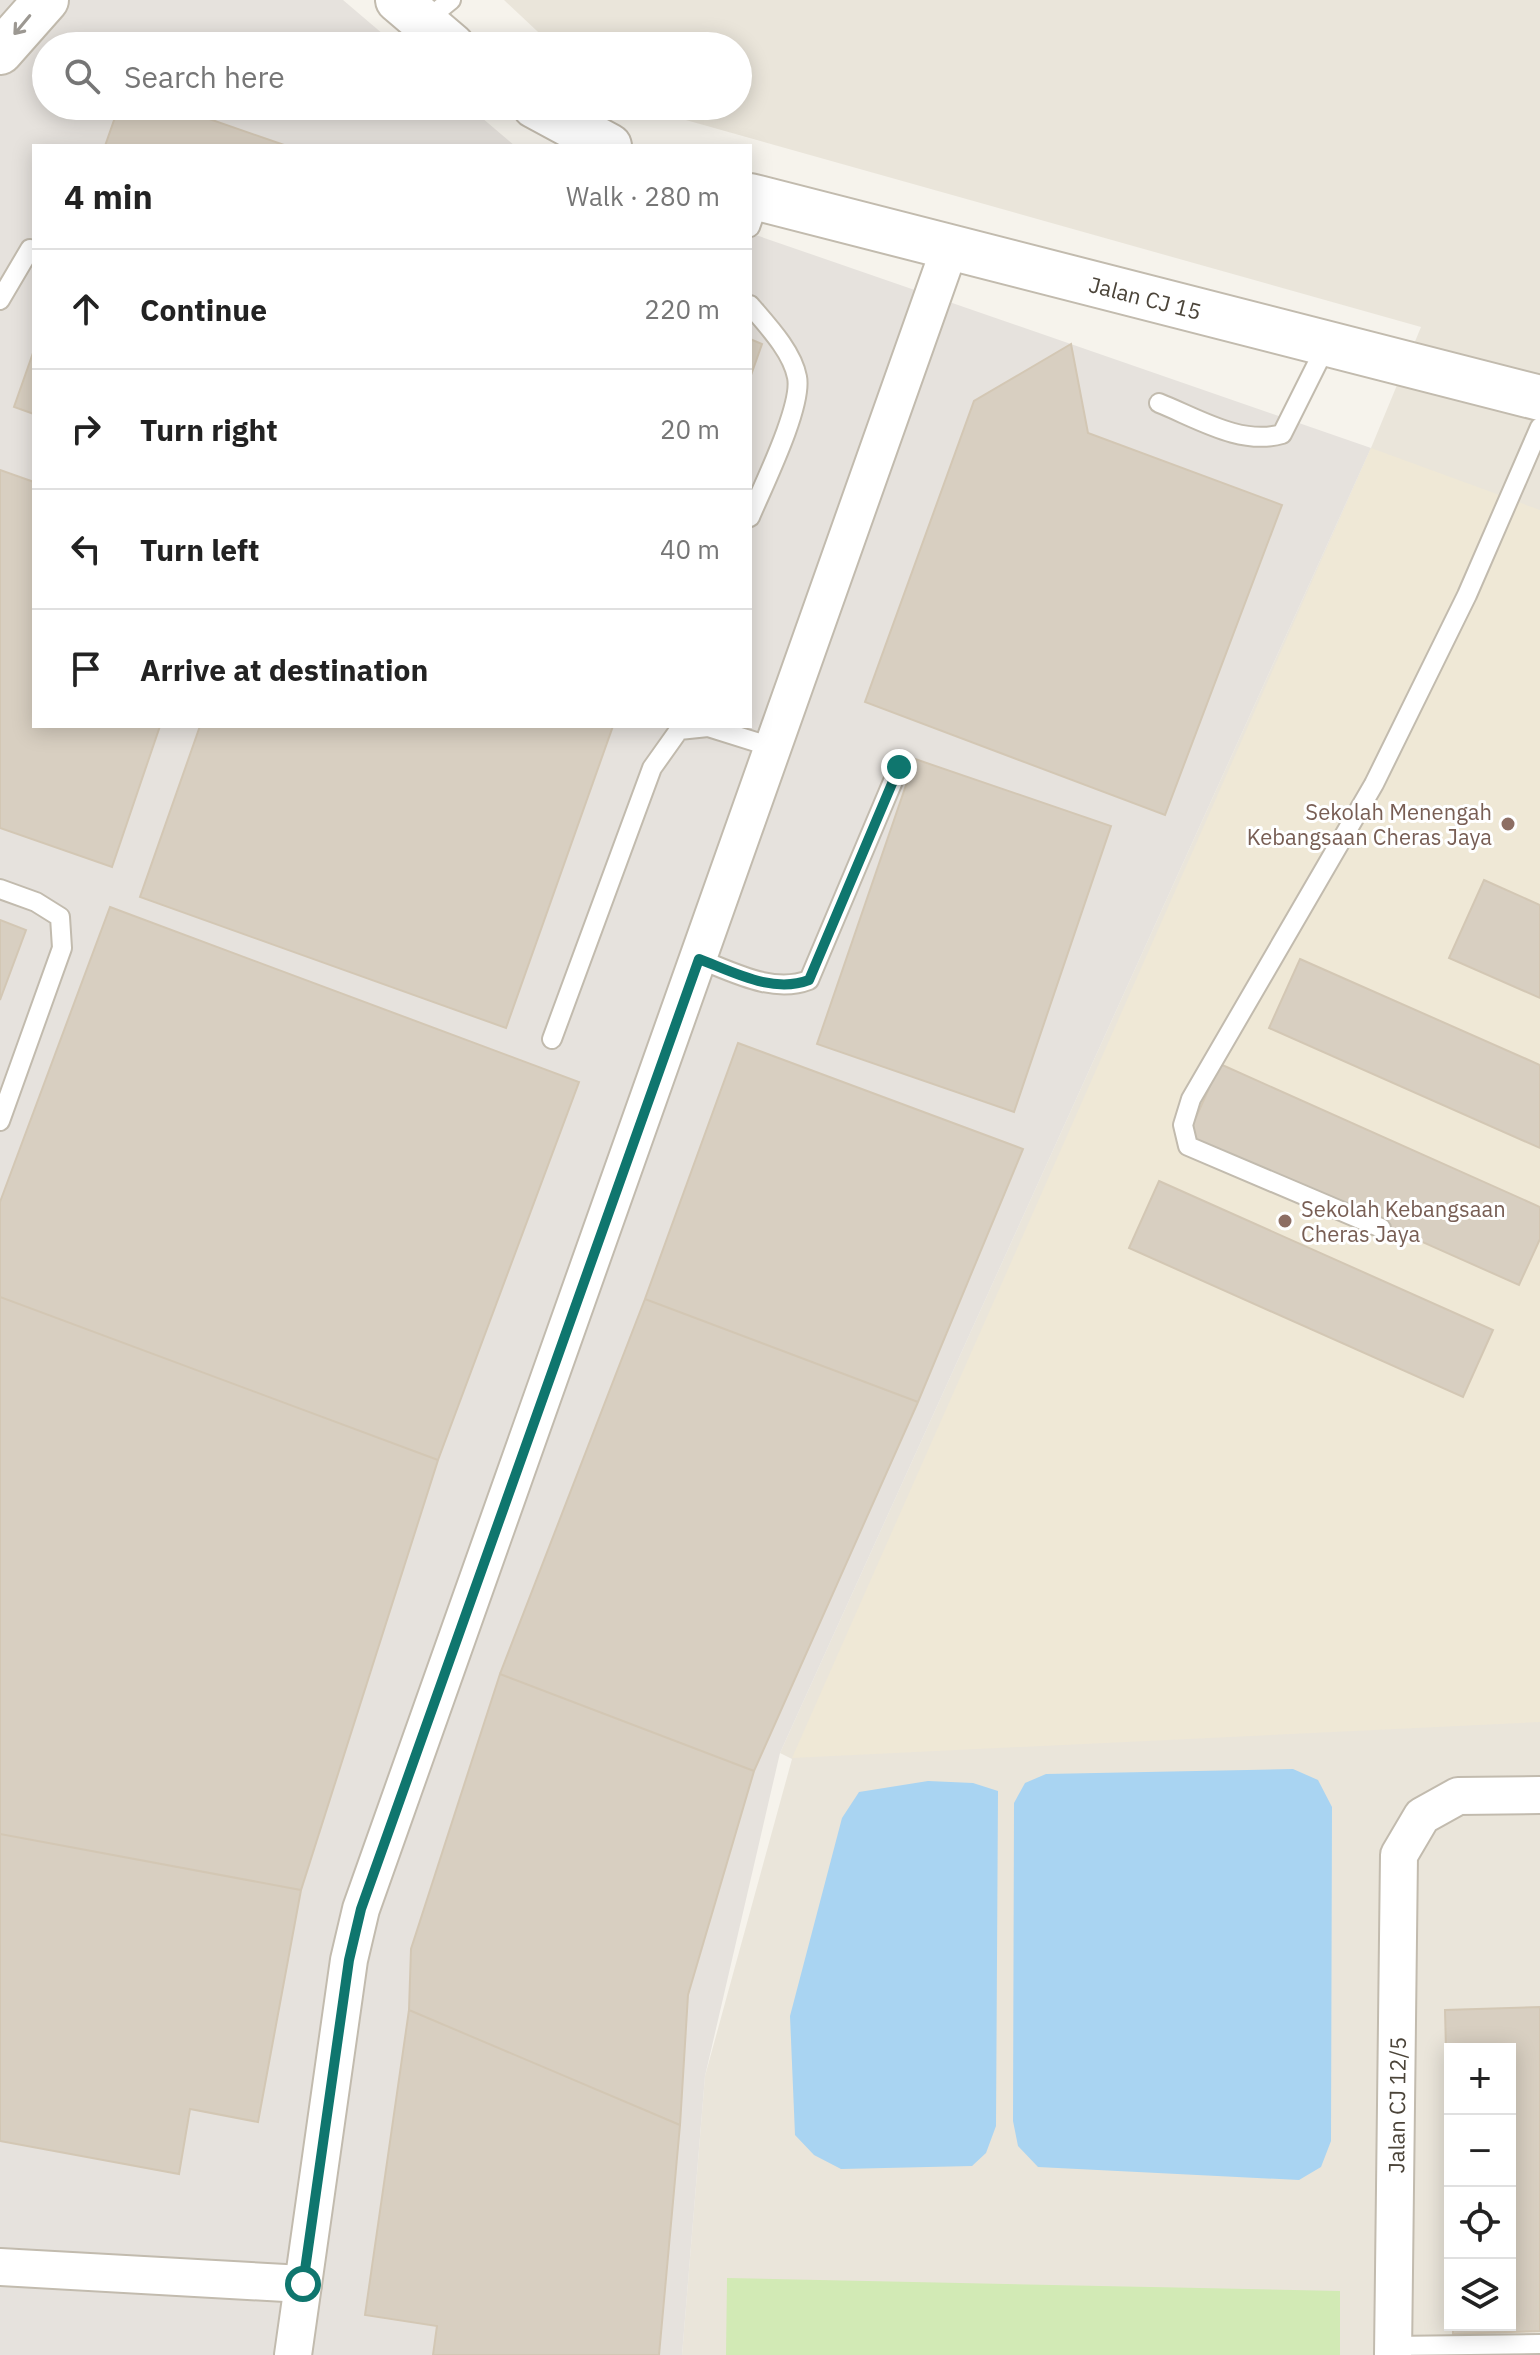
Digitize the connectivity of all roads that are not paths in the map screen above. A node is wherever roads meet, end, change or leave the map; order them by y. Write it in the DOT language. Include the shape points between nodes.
graph roads {
  1 [pos="46,0"];
  2 [pos="0,52"];
  3 [pos="561,120"];
  4 [pos="605,144"];
  5 [pos="753,208"];
  6 [pos="30,249"];
  7 [pos="949,250"];
  8 [pos="0,300"];
  9 [pos="752,307"];
  10 [pos="1327,344"];
  11 [pos="1540,398"];
  12 [pos="1159,403"];
  13 [pos="1540,427"];
  14 [pos="752,512"];
  15 [pos="698,728"];
  16 [pos="711,728"];
  17 [pos="775,748"];
  18 [pos="899,767"];
  19 [pos="0,889"];
  20 [pos="699,959"];
  21 [pos="552,1039"];
  22 [pos="0,1121"];
  23 [pos="1381,1228"];
  24 [pos="1540,1795"];
  25 [pos="0,2267"];
  26 [pos="303,2284"];
  27 [pos="1540,2344"];
  28 [pos="1393,2350"];
  29 [pos="293,2355"];
  1 -- 2 [label="street, one-way"];
  3 -- 4 [label="street"];
  5 -- 7 [label="street, Jalan CJ 15"];
  6 -- 8 [label="lane"];
  7 -- 10 [label="street, Jalan CJ 15"];
  7 -- 17 [label="street"];
  9 -- 14 [label="lane" via="774,333 798,378 788,427"];
  10 -- 11 [label="street, Jalan CJ 15"];
  10 -- 12 [label="lane" via="1282,434 1244,436"];
  13 -- 23 [label="lane" via="1467,595 1374,784 1191,1099 1183,1125 1188,1146"];
  15 -- 21 [label="lane" via="679,730 652,768"];
  16 -- 17 [label="lane"];
  17 -- 20 [label="street"];
  18 -- 20 [label="lane" via="809,980 793,987 761,982"];
  19 -- 22 [label="lane" via="60,917 62,948"];
  20 -- 26 [label="street" via="361,1909 349,1960"];
  24 -- 28 [label="street, Jalan CJ 12/5" via="1458,1796 1422,1816 1399,1855"];
  25 -- 26 [label="street"];
  26 -- 29 [label="street"];
  27 -- 28 [label="lane"];
}
